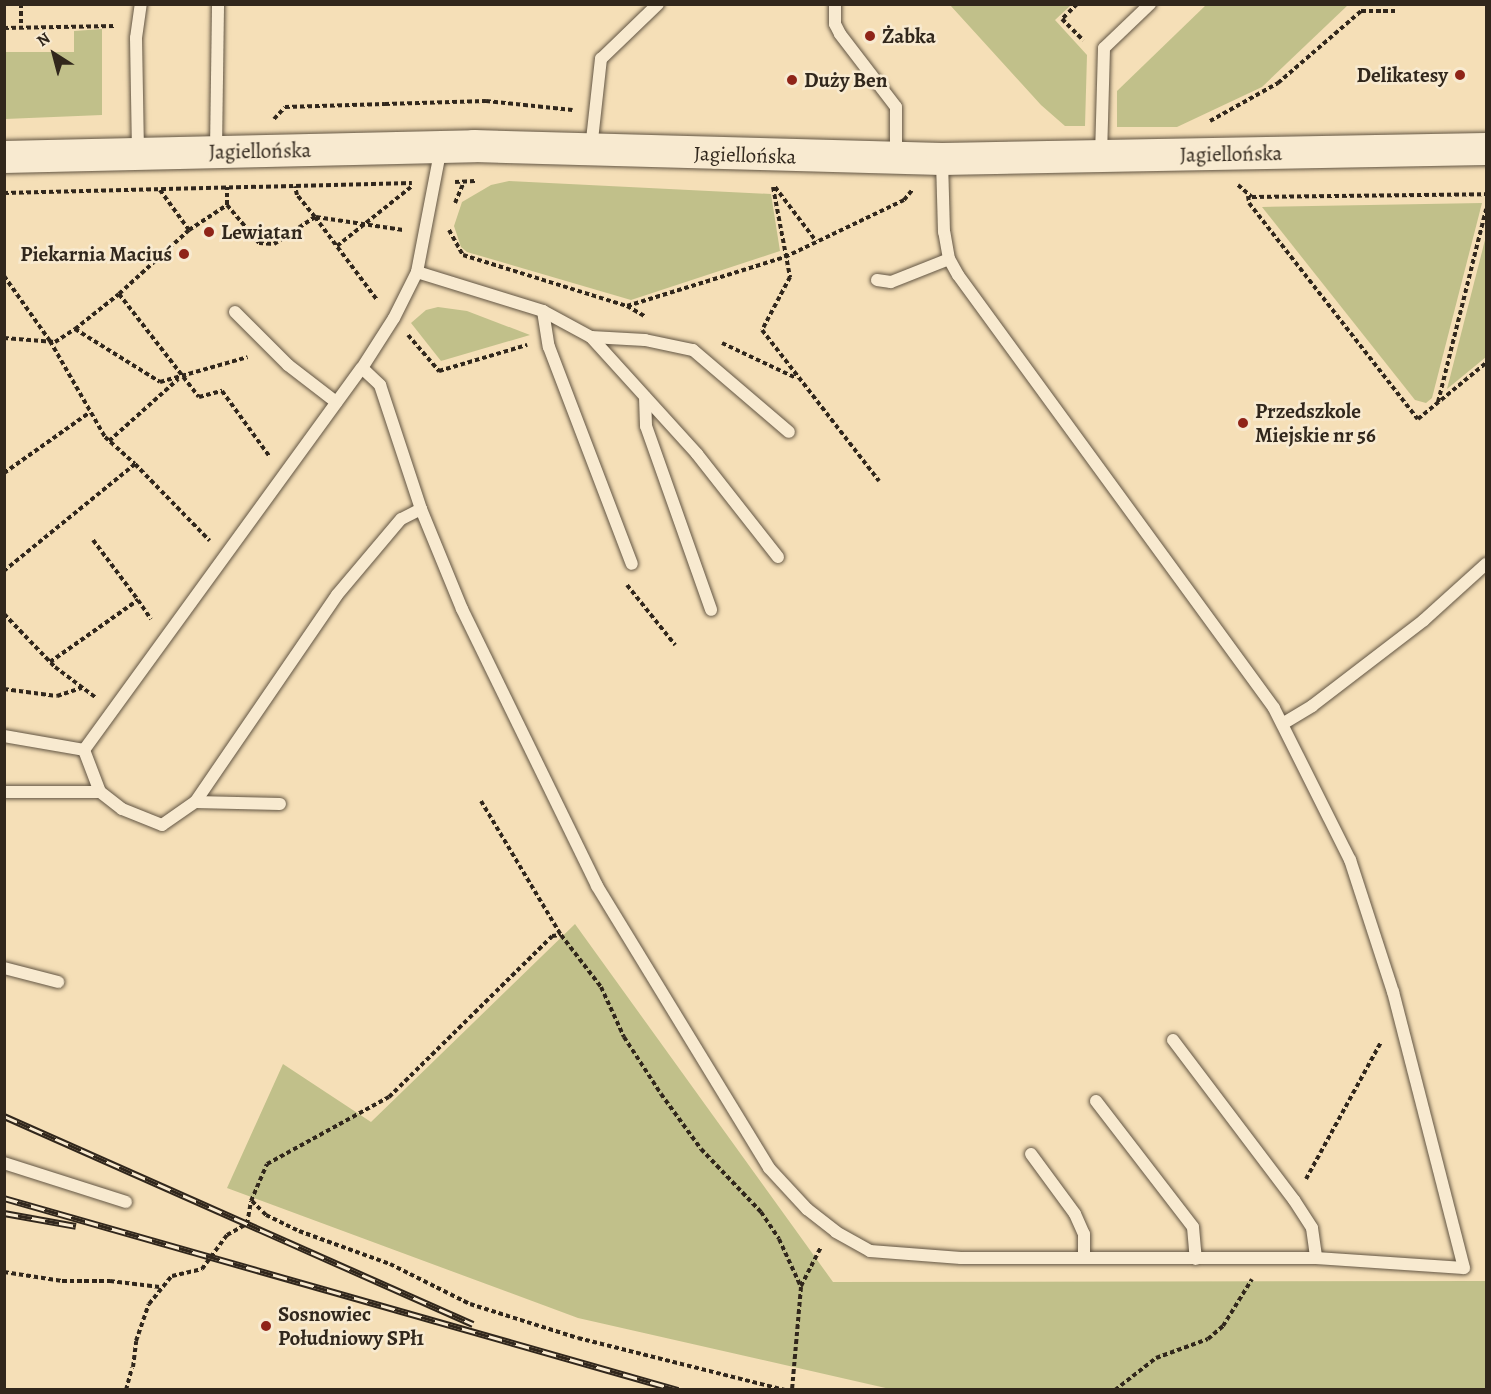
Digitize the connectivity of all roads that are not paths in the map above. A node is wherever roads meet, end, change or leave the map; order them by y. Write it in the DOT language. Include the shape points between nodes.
graph roads {
  1 [pos="141,4"];
  2 [pos="218,4"];
  3 [pos="658,4"];
  4 [pos="835,4"];
  5 [pos="1150,4"];
  6 [pos="441,147"];
  7 [pos="1486,149"];
  8 [pos="591,150"];
  9 [pos="216,152"];
  10 [pos="138,154"];
  11 [pos="4,157"];
  12 [pos="1101,157"];
  13 [pos="896,158"];
  14 [pos="942,159"];
  15 [pos="949,259"];
  16 [pos="417,272"];
  17 [pos="877,280"];
  18 [pos="543,311"];
  19 [pos="235,312"];
  20 [pos="591,337"];
  21 [pos="362,368"];
  22 [pos="645,397"];
  23 [pos="336,402"];
  24 [pos="789,432"];
  25 [pos="421,509"];
  26 [pos="778,557"];
  27 [pos="632,564"];
  28 [pos="1486,564"];
  29 [pos="711,610"];
  30 [pos="1284,723"];
  31 [pos="4,736"];
  32 [pos="84,750"];
  33 [pos="4,792"];
  34 [pos="100,792"];
  35 [pos="195,802"];
  36 [pos="280,804"];
  37 [pos="4,968"];
  38 [pos="58,982"];
  39 [pos="1173,1040"];
  40 [pos="1096,1101"];
  41 [pos="1031,1154"];
  42 [pos="4,1163"];
  43 [pos="126,1202"];
  44 [pos="1084,1257"];
  45 [pos="1316,1258"];
  46 [pos="1196,1259"];
  1 -- 10 [label="lane" via="141,25 136,38"];
  2 -- 9 [label="lane"];
  3 -- 8 [label="lane" via="601,59"];
  4 -- 13 [label="lane" via="835,24 840,34 896,107"];
  5 -- 12 [label="lane" via="1104,48"];
  6 -- 8 [label="street, Jagiellońska"];
  6 -- 9 [label="street, Jagiellońska"];
  6 -- 16 [label="lane"];
  7 -- 12 [label="street, Jagiellońska"];
  8 -- 13 [label="street, Jagiellońska"];
  9 -- 10 [label="street, Jagiellońska"];
  10 -- 11 [label="street, Jagiellońska"];
  12 -- 14 [label="street, Jagiellońska"];
  13 -- 14 [label="street, Jagiellońska"];
  14 -- 15 [label="lane" via="944,232"];
  15 -- 17 [label="lane" via="913,276 891,282"];
  15 -- 30 [label="lane"];
  16 -- 18 [label="lane"];
  16 -- 21 [label="lane"];
  18 -- 20 [label="lane"];
  18 -- 27 [label="lane" via="549,347"];
  19 -- 23 [label="lane" via="266,345"];
  20 -- 22 [label="lane"];
  20 -- 24 [label="lane" via="645,340 693,350"];
  21 -- 23 [label="lane"];
  21 -- 25 [label="lane" via="380,385"];
  22 -- 26 [label="lane" via="697,454"];
  22 -- 29 [label="lane" via="646,426"];
  23 -- 32 [label="lane"];
  25 -- 35 [label="lane" via="401,519 338,595"];
  25 -- 44 [label="lane" via="462,609 597,886 769,1168 836,1232 870,1251 961,1258"];
  28 -- 30 [label="lane" via="1424,620"];
  30 -- 45 [label="lane" via="1350,860 1393,992 1464,1268"];
  31 -- 32 [label="lane"];
  32 -- 34 [label="lane"];
  33 -- 34 [label="lane"];
  34 -- 35 [label="lane" via="122,809 162,825"];
  35 -- 36 [label="lane"];
  37 -- 38 [label="lane"];
  39 -- 45 [label="lane" via="1294,1200 1312,1228"];
  40 -- 46 [label="lane" via="1192,1227"];
  41 -- 44 [label="lane" via="1075,1214 1084,1234"];
  42 -- 43 [label="lane"];
  44 -- 46 [label="lane"];
  45 -- 46 [label="lane"];
}
